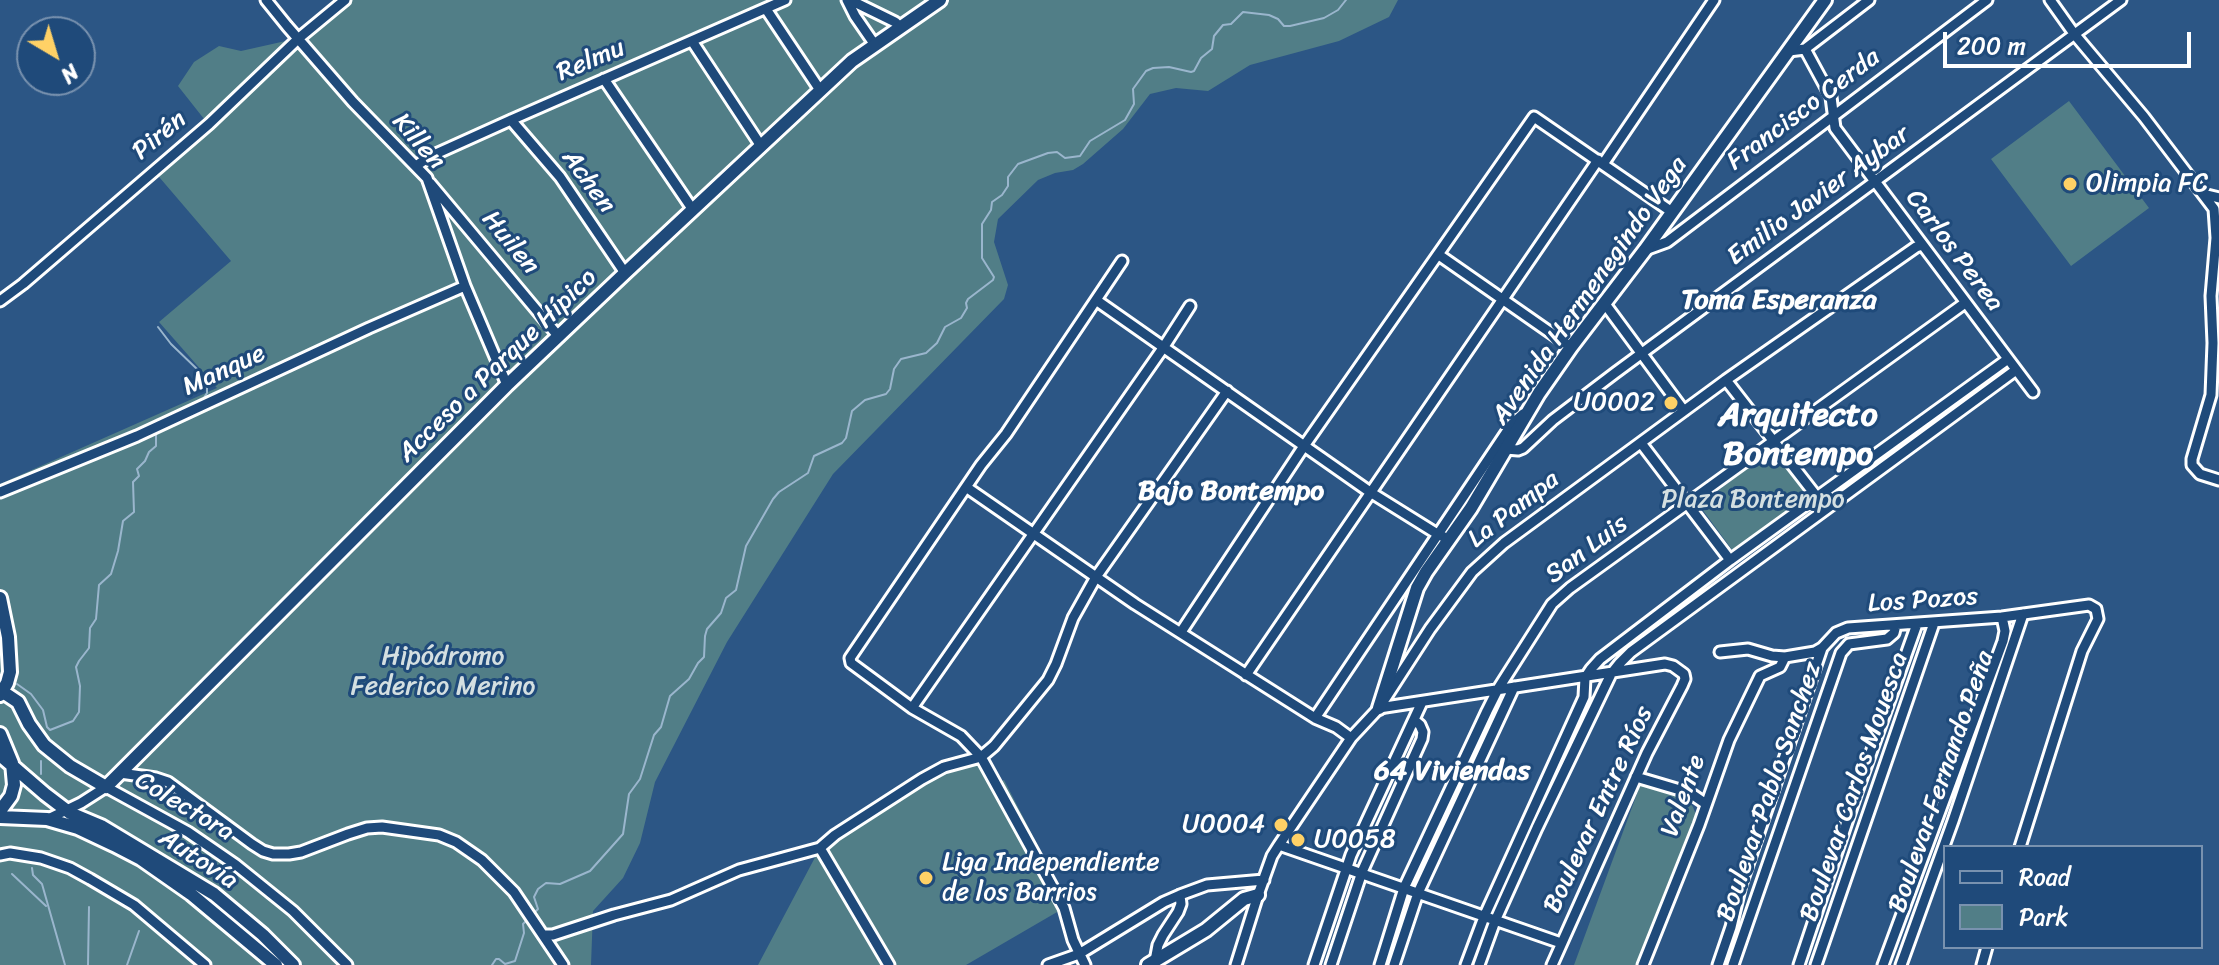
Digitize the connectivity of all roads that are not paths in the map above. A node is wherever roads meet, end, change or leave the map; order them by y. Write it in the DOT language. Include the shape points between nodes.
graph roads {
  1 [pos="266,0"];
  2 [pos="345,0"];
  3 [pos="785,0"];
  4 [pos="849,0"];
  5 [pos="940,0"];
  6 [pos="1714,0"];
  7 [pos="1825,0"];
  8 [pos="1869,0"];
  9 [pos="1987,0"];
  10 [pos="2050,0"];
  11 [pos="2121,0"];
  12 [pos="766,9"];
  13 [pos="901,28"];
  14 [pos="2075,35"];
  15 [pos="299,38"];
  16 [pos="692,41"];
  17 [pos="875,45"];
  18 [pos="1805,49"];
  19 [pos="1789,51"];
  20 [pos="604,79"];
  21 [pos="820,90"];
  22 [pos="1833,116"];
  23 [pos="511,120"];
  24 [pos="761,146"];
  25 [pos="1600,162"];
  26 [pos="416,166"];
  27 [pos="427,178"];
  28 [pos="1874,182"];
  29 [pos="2203,194"];
  30 [pos="2219,198"];
  31 [pos="693,210"];
  32 [pos="1672,212"];
  33 [pos="1922,245"];
  34 [pos="1645,250"];
  35 [pos="1439,255"];
  36 [pos="1122,261"];
  37 [pos="625,273"];
  38 [pos="465,286"];
  39 [pos="1096,300"];
  40 [pos="1503,300"];
  41 [pos="0,301"];
  42 [pos="1965,303"];
  43 [pos="1605,304"];
  44 [pos="1190,306"];
  45 [pos="559,337"];
  46 [pos="1571,347"];
  47 [pos="1163,348"];
  48 [pos="1642,354"];
  49 [pos="2008,359"];
  50 [pos="2016,370"];
  51 [pos="1726,380"];
  52 [pos="507,385"];
  53 [pos="1227,391"];
  54 [pos="2033,392"];
  55 [pos="1531,408"];
  56 [pos="1684,411"];
  57 [pos="1774,442"];
  58 [pos="1641,443"];
  59 [pos="1304,446"];
  60 [pos="1506,449"];
  61 [pos="2219,480"];
  62 [pos="966,487"];
  63 [pos="0,492"];
  64 [pos="1370,492"];
  65 [pos="1817,497"];
  66 [pos="1686,503"];
  67 [pos="1032,533"];
  68 [pos="1444,537"];
  69 [pos="1730,560"];
  70 [pos="1096,577"];
  71 [pos="0,598"];
  72 [pos="2,609"];
  73 [pos="2023,614"];
  74 [pos="2002,617"];
  75 [pos="1934,623"];
  76 [pos="1917,624"];
  77 [pos="1896,625"];
  78 [pos="1181,632"];
  79 [pos="1822,648"];
  80 [pos="1720,652"];
  81 [pos="1785,657"];
  82 [pos="1611,674"];
  83 [pos="1246,675"];
  84 [pos="1585,678"];
  85 [pos="1514,687"];
  86 [pos="1498,689"];
  87 [pos="1,693"];
  88 [pos="1422,702"];
  89 [pos="912,708"];
  90 [pos="1379,708"];
  91 [pos="1315,718"];
  92 [pos="1414,720"];
  93 [pos="0,734"];
  94 [pos="1351,738"];
  95 [pos="0,755"];
  96 [pos="981,757"];
  97 [pos="12,763"];
  98 [pos="120,773"];
  99 [pos="1636,777"];
  100 [pos="106,787"];
  101 [pos="1706,804"];
  102 [pos="66,810"];
  103 [pos="0,814"];
  104 [pos="47,819"];
  105 [pos="1279,845"];
  106 [pos="1945,845"];
  107 [pos="2021,845"];
  108 [pos="820,848"];
  109 [pos="1943,850"];
  110 [pos="0,855"];
  111 [pos="1346,868"];
  112 [pos="1362,872"];
  113 [pos="1264,880"];
  114 [pos="1404,888"];
  115 [pos="1418,893"];
  116 [pos="1180,895"];
  117 [pos="1258,895"];
  118 [pos="1484,917"];
  119 [pos="1495,921"];
  120 [pos="544,935"];
  121 [pos="1561,943"];
  122 [pos="1079,954"];
  123 [pos="1151,963"];
  124 [pos="205,965"];
  125 [pos="276,965"];
  126 [pos="293,965"];
  127 [pos="347,965"];
  128 [pos="563,965"];
  129 [pos="889,965"];
  130 [pos="1048,965"];
  131 [pos="1085,965"];
  132 [pos="1236,965"];
  133 [pos="1314,965"];
  134 [pos="1331,965"];
  135 [pos="1380,965"];
  136 [pos="1394,965"];
  137 [pos="1466,965"];
  138 [pos="1479,965"];
  139 [pos="1552,965"];
  140 [pos="1643,965"];
  141 [pos="1718,965"];
  142 [pos="1733,965"];
  143 [pos="1799,965"];
  144 [pos="1816,965"];
  145 [pos="1883,965"];
  146 [pos="1901,965"];
  1 -- 15 [label="street, Killen"];
  2 -- 15 [label="street, Pirén"];
  3 -- 12 [label="street, Relmu"];
  4 -- 13 [label="street"];
  4 -- 17 [label="street"];
  5 -- 13 [label="street, Acceso a Parque Hípico"];
  6 -- 25 [label="street"];
  7 -- 19 [label="street, Avenida Hermenegindo Vega"];
  8 -- 18 [label="street"];
  9 -- 22 [label="street, Francisco Cerda"];
  10 -- 14 [label="street"];
  11 -- 14 [label="street, Emilio Javier Aybar"];
  12 -- 16 [label="street, Relmu"];
  12 -- 21 [label="street"];
  13 -- 17 [label="street, Acceso a Parque Hípico"];
  14 -- 28 [label="street, Emilio Javier Aybar"];
  14 -- 29 [label="street"];
  15 -- 26 [label="street, Killen"];
  15 -- 41 [label="street, Pirén" via="209,124"];
  16 -- 20 [label="street, Relmu"];
  16 -- 24 [label="street"];
  17 -- 21 [label="street, Acceso a Parque Hípico"];
  18 -- 19 [label="street"];
  18 -- 22 [label="street, Carlos Perea" via="1831,97"];
  19 -- 32 [label="street, Avenida Hermenegindo Vega"];
  20 -- 23 [label="street, Relmu"];
  20 -- 31 [label="street"];
  21 -- 24 [label="street, Acceso a Parque Hípico"];
  22 -- 28 [label="street, Carlos Perea" via="1835,128"];
  22 -- 34 [label="street, Francisco Cerda" via="1667,242"];
  23 -- 26 [label="street, Relmu"];
  23 -- 37 [label="street, Achen" via="554,170"];
  24 -- 31 [label="street, Acceso a Parque Hípico"];
  25 -- 32 [label="street"];
  25 -- 35 [label="street" via="1534,117"];
  25 -- 40 [label="street"];
  26 -- 27 [label="street, Killen"];
  27 -- 38 [label="street, Killen"];
  27 -- 45 [label="street, Huilen"];
  28 -- 33 [label="street, Carlos Perea"];
  28 -- 48 [label="street, Emilio Javier Aybar"];
  29 -- 30 [label="street"];
  29 -- 61 [label="street" via="2216,218 2211,395 2192,465"];
  31 -- 37 [label="street, Acceso a Parque Hípico"];
  32 -- 34 [label="street, Avenida Hermenegindo Vega"];
  33 -- 42 [label="street, Carlos Perea"];
  33 -- 51 [label="street, La Pampa"];
  34 -- 43 [label="street, Avenida Hermenegindo Vega"];
  35 -- 40 [label="street"];
  35 -- 59 [label="street"];
  36 -- 39 [label="street"];
  37 -- 45 [label="street, Acceso a Parque Hípico"];
  38 -- 52 [label="street, Killen"];
  38 -- 63 [label="street, Manque" via="137,436"];
  39 -- 47 [label="street"];
  39 -- 62 [label="street"];
  40 -- 46 [label="street"];
  40 -- 64 [label="street"];
  42 -- 49 [label="street, Carlos Perea"];
  42 -- 57 [label="street, San Luis"];
  43 -- 46 [label="street, Avenida Hermenegindo Vega"];
  43 -- 48 [label="street"];
  44 -- 47 [label="street"];
  45 -- 52 [label="street, Acceso a Parque Hípico"];
  46 -- 55 [label="street, Avenida Hermenegindo Vega"];
  47 -- 53 [label="street"];
  47 -- 67 [label="street"];
  48 -- 56 [label="street"];
  48 -- 60 [label="street, Emilio Javier Aybar" via="1523,448"];
  49 -- 50 [label="street, Carlos Perea"];
  49 -- 65 [label="street"];
  50 -- 54 [label="street, Carlos Perea"];
  50 -- 82 [label="street" via="1631,652"];
  51 -- 56 [label="street, La Pampa"];
  51 -- 57 [label="street"];
  52 -- 98 [label="street, Acceso a Parque Hípico"];
  53 -- 59 [label="street"];
  53 -- 70 [label="street"];
  55 -- 60 [label="street, Avenida Hermenegindo Vega"];
  55 -- 68 [label="street" via="1512,424"];
  56 -- 58 [label="street, La Pampa"];
  57 -- 65 [label="street"];
  57 -- 66 [label="street, San Luis"];
  58 -- 66 [label="street"];
  58 -- 90 [label="street, La Pampa" via="1482,562"];
  59 -- 64 [label="street"];
  59 -- 78 [label="street"];
  60 -- 68 [label="street, Avenida Hermenegindo Vega" via="1471,508"];
  62 -- 67 [label="street"];
  62 -- 89 [label="street" via="850,658"];
  64 -- 68 [label="street"];
  64 -- 83 [label="street"];
  65 -- 69 [label="street"];
  66 -- 69 [label="street"];
  66 -- 86 [label="street, San Luis" via="1552,604"];
  67 -- 70 [label="street"];
  67 -- 89 [label="street"];
  68 -- 90 [label="street, Avenida Hermenegindo Vega" via="1417,588"];
  68 -- 91 [label="street"];
  69 -- 84 [label="street" via="1600,659"];
  70 -- 78 [label="street"];
  70 -- 96 [label="street" via="1048,680"];
  71 -- 72 [label="street"];
  72 -- 87 [label="street" via="10,672"];
  73 -- 74 [label="street, Los Pozos"];
  73 -- 106 [label="street, Boulevar Fernando Peña"];
  73 -- 107 [label="street, Los Pozos" via="2089,605 2098,619 2082,651"];
  74 -- 75 [label="street, Los Pozos"];
  74 -- 145 [label="street, Boulevar Fernando Peña" via="2003,641"];
  75 -- 76 [label="street, Los Pozos"];
  75 -- 144 [label="street, Boulevar Carlos Mouesca"];
  76 -- 77 [label="street, Los Pozos"];
  76 -- 143 [label="street, Boulevar Carlos Mouesca"];
  77 -- 79 [label="street, Los Pozos" via="1848,628"];
  77 -- 142 [label="street, Boulevar Pablo Sanchez" via="1887,639 1849,644 1841,653"];
  78 -- 83 [label="street"];
  79 -- 81 [label="street, Los Pozos"];
  79 -- 141 [label="street, Boulevar Pablo Sanchez"];
  80 -- 81 [label="street, Los Pozos" via="1748,649"];
  81 -- 101 [label="street, Valente" via="1756,685 1722,755"];
  82 -- 84 [label="street"];
  82 -- 99 [label="street, Boulevar Entre Ríos" via="1665,664 1684,674"];
  82 -- 119 [label="street"];
  83 -- 91 [label="street"];
  84 -- 85 [label="street"];
  84 -- 118 [label="street" via="1584,697"];
  85 -- 86 [label="street"];
  85 -- 115 [label="street"];
  86 -- 88 [label="street"];
  86 -- 114 [label="street, San Luis"];
  87 -- 100 [label="street, Colectora" via="18,702 44,745"];
  88 -- 90 [label="street"];
  88 -- 92 [label="street"];
  89 -- 96 [label="street" via="961,736"];
  90 -- 94 [label="street, La Pampa"];
  91 -- 94 [label="street"];
  92 -- 111 [label="street"];
  92 -- 112 [label="street" via="1422,739"];
  93 -- 97 [label="street, Autovía"];
  94 -- 105 [label="street, La Pampa"];
  95 -- 97 [label="street, Autovía"];
  96 -- 108 [label="street" via="922,779"];
  96 -- 122 [label="street" via="1064,908"];
  97 -- 102 [label="street, Autovía"];
  97 -- 103 [label="street, Autovía" via="14,785"];
  98 -- 100 [label="street, Acceso a Parque Hípico"];
  98 -- 120 [label="street" via="168,782 273,854 301,852 382,827 456,842 514,892"];
  99 -- 101 [label="street" via="1690,793"];
  99 -- 121 [label="street, Boulevar Entre Ríos"];
  100 -- 102 [label="street"];
  100 -- 127 [label="street, Colectora" via="164,817 236,865"];
  101 -- 140 [label="street, Valente"];
  102 -- 104 [label="street, Autovía"];
  102 -- 126 [label="street, Autovía" via="214,894"];
  103 -- 104 [label="street, Autovía"];
  104 -- 125 [label="street, Autovía" via="141,859"];
  105 -- 111 [label="street"];
  105 -- 113 [label="street, La Pampa"];
  108 -- 120 [label="street" via="739,870 671,900"];
  108 -- 129 [label="street"];
  109 -- 146 [label="street, Boulevar Fernando Peña"];
  110 -- 124 [label="street" via="26,855 70,868 134,905"];
  111 -- 112 [label="street"];
  111 -- 133 [label="street"];
  112 -- 114 [label="street"];
  112 -- 134 [label="street"];
  113 -- 116 [label="street" via="1207,885"];
  113 -- 117 [label="street, La Pampa"];
  114 -- 115 [label="street"];
  114 -- 135 [label="street, San Luis"];
  115 -- 118 [label="street"];
  115 -- 136 [label="street"];
  116 -- 122 [label="street"];
  116 -- 123 [label="street" via="1178,912"];
  117 -- 123 [label="street" via="1244,899"];
  117 -- 132 [label="street, La Pampa"];
  118 -- 119 [label="street"];
  118 -- 137 [label="street"];
  119 -- 121 [label="street"];
  119 -- 138 [label="street"];
  120 -- 128 [label="street"];
  121 -- 139 [label="street, Boulevar Entre Ríos"];
  122 -- 130 [label="street"];
  122 -- 131 [label="street"];
}
